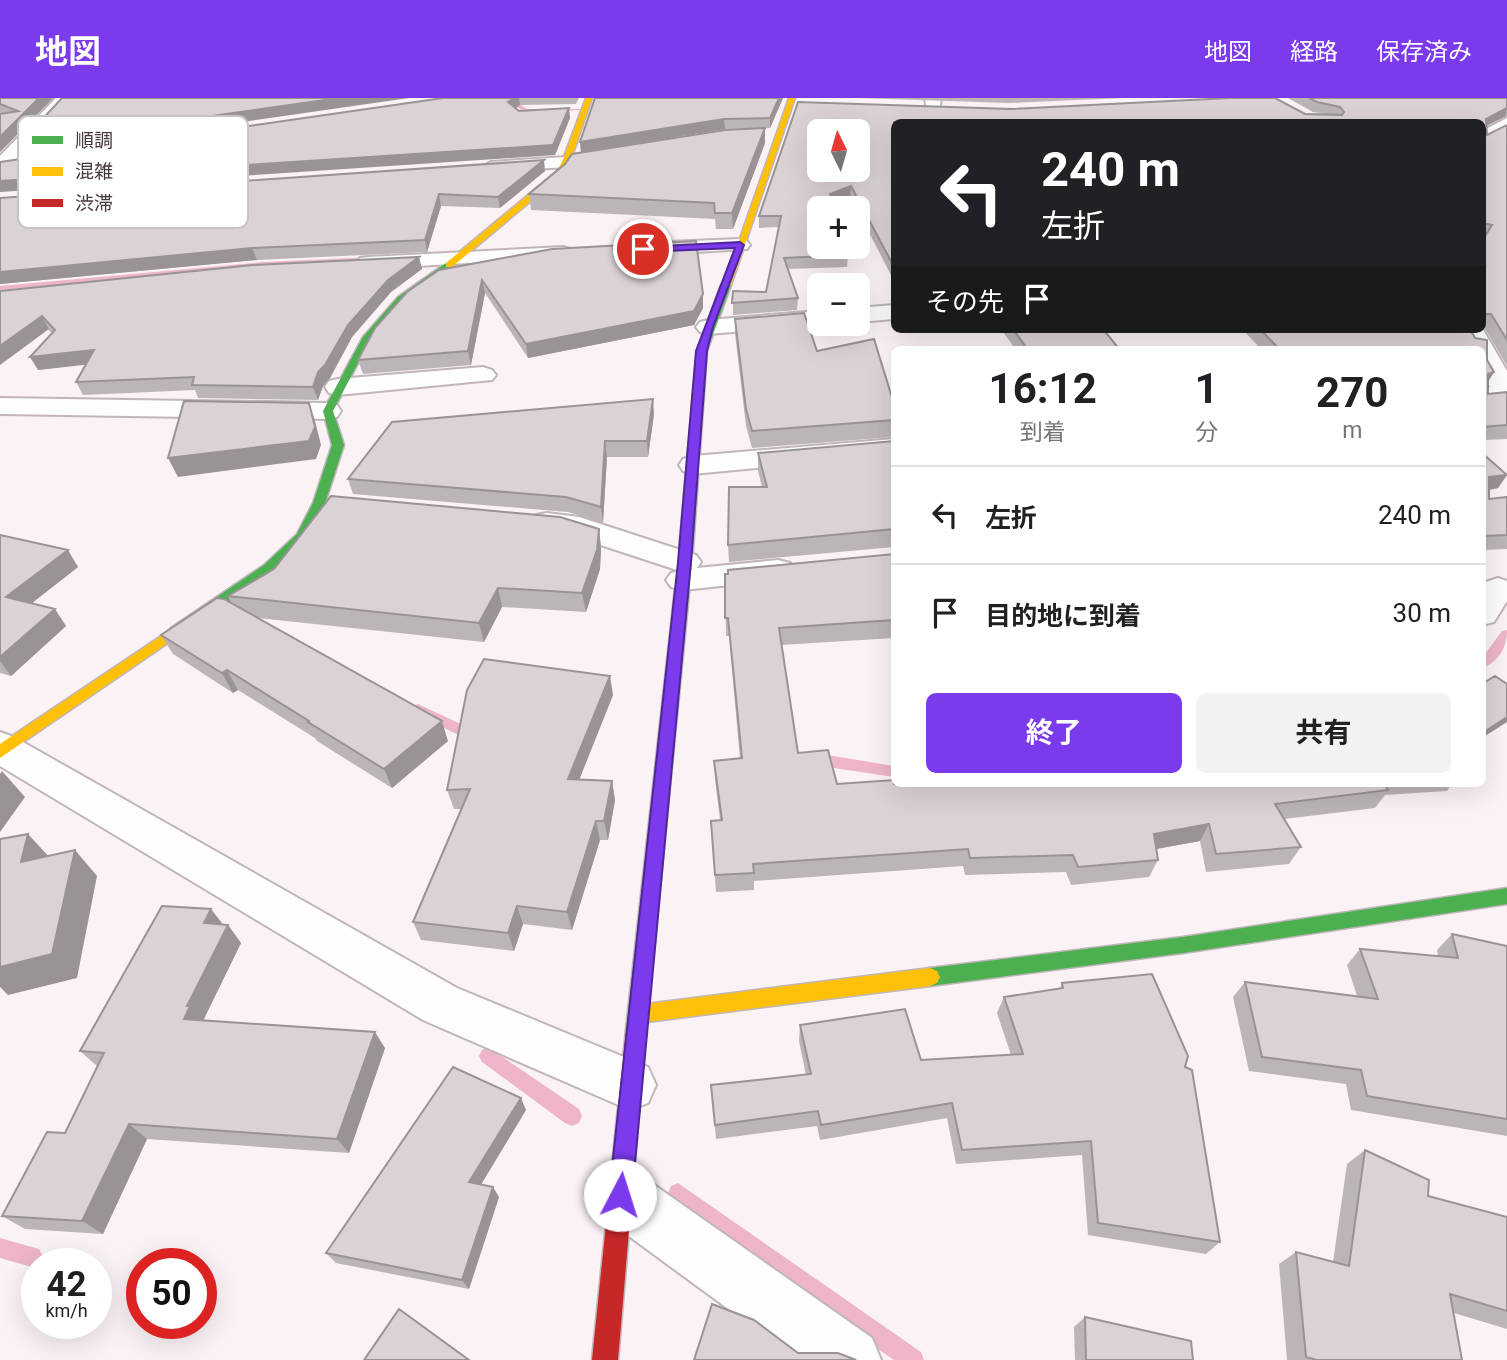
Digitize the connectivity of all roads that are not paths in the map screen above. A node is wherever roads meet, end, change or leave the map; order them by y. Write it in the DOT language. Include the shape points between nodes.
graph roads {
  1 [pos="62,101"];
  2 [pos="795,102"];
  3 [pos="582,107"];
  4 [pos="47,116"];
  5 [pos="1507,123"];
  6 [pos="1486,136"];
  7 [pos="18,146"];
  8 [pos="620,154"];
  9 [pos="18,162"];
  10 [pos="566,162"];
  11 [pos="0,165"];
  12 [pos="475,169"];
  13 [pos="740,245"];
  14 [pos="630,250"];
  15 [pos="590,252"];
  16 [pos="463,254"];
  17 [pos="350,264"];
  18 [pos="891,312"];
  19 [pos="870,314"];
  20 [pos="807,319"];
  21 [pos="708,327"];
  22 [pos="1486,356"];
  23 [pos="483,375"];
  24 [pos="1486,397"];
  25 [pos="333,399"];
  26 [pos="0,406"];
  27 [pos="891,447"];
  28 [pos="692,465"];
  29 [pos="513,519"];
  30 [pos="802,568"];
  31 [pos="684,571"];
  32 [pos="2,749"];
  33 [pos="1507,896"];
  34 [pos="639,1014"];
  35 [pos="630,1085"];
  36 [pos="620,1195"];
  37 [pos="605,1360"];
  38 [pos="850,1360"];
  1 -- 4 [label="street"];
  2 -- 13 [label="street" via="770,136"];
  3 -- 10 [label="street"];
  5 -- 6 [label="street"];
  7 -- 11 [label="street"];
  8 -- 10 [label="street"];
  9 -- 11 [label="street"];
  10 -- 12 [label="street"];
  10 -- 16 [label="street" via="559,173"];
  13 -- 14 [label="street"];
  13 -- 21 [label="street"];
  15 -- 16 [label="street"];
  16 -- 17 [label="street"];
  16 -- 25 [label="street" via="401,299 366,339"];
  18 -- 19 [label="street"];
  20 -- 21 [label="street"];
  21 -- 28 [label="street"];
  22 -- 24 [label="street" via="1504,389"];
  23 -- 25 [label="street"];
  25 -- 26 [label="street"];
  25 -- 32 [label="street" via="338,446 333,504 303,536 270,568"];
  27 -- 28 [label="street"];
  28 -- 31 [label="street"];
  29 -- 31 [label="street" via="568,524"];
  30 -- 31 [label="street"];
  31 -- 34 [label="street"];
  32 -- 35 [label="street" via="440,1004"];
  33 -- 34 [label="street" via="1183,945"];
  34 -- 35 [label="street"];
  35 -- 36 [label="street"];
  36 -- 37 [label="street"];
  36 -- 38 [label="street"];
}
